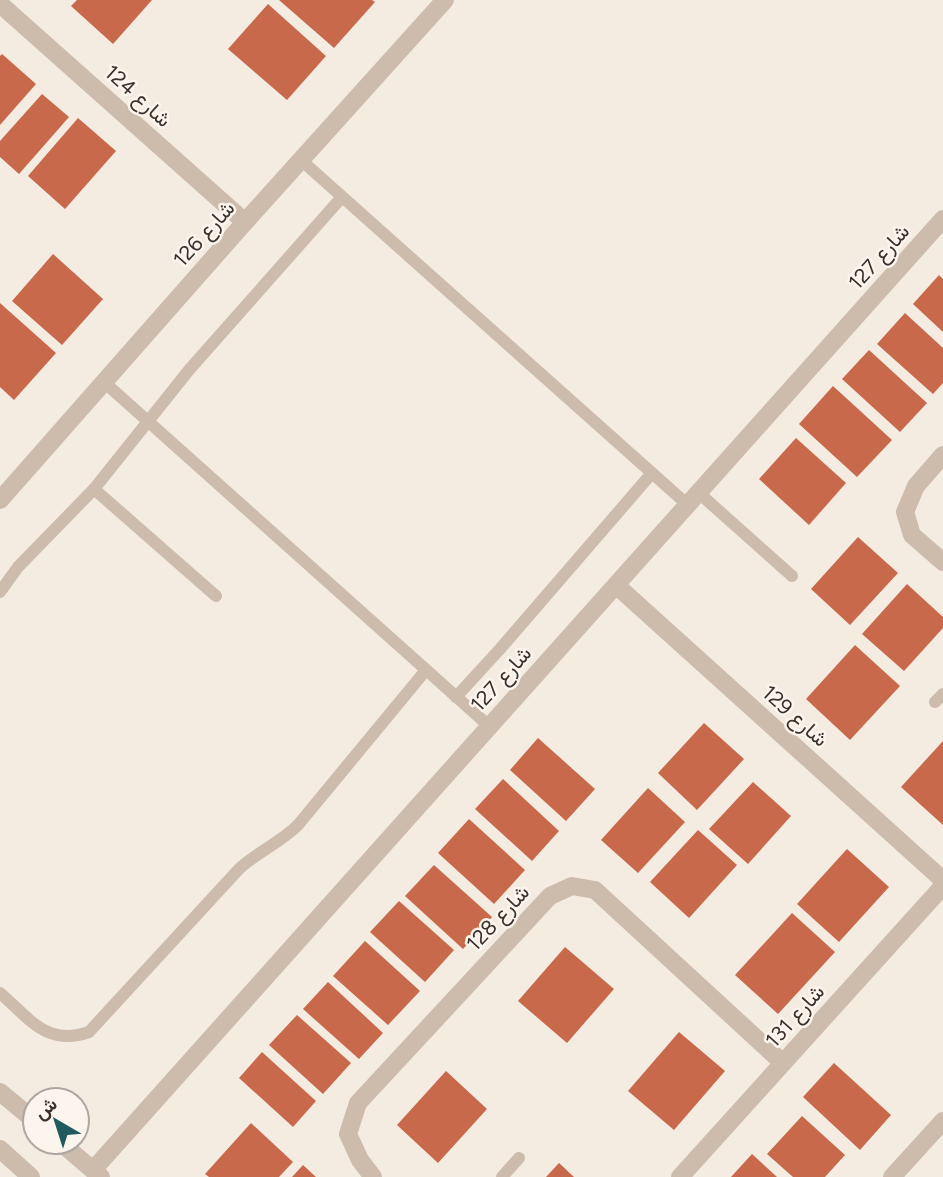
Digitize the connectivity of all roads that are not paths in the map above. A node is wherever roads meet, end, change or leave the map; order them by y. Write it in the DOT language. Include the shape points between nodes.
graph roads {
  1 [pos="445,0"];
  2 [pos="0,4"];
  3 [pos="301,160"];
  4 [pos="342,197"];
  5 [pos="943,219"];
  6 [pos="245,222"];
  7 [pos="104,382"];
  8 [pos="147,421"];
  9 [pos="943,456"];
  10 [pos="652,473"];
  11 [pos="94,489"];
  12 [pos="0,500"];
  13 [pos="694,500"];
  14 [pos="943,562"];
  15 [pos="792,576"];
  16 [pos="617,586"];
  17 [pos="0,592"];
  18 [pos="216,597"];
  19 [pos="426,670"];
  20 [pos="456,697"];
  21 [pos="489,726"];
  22 [pos="943,880"];
  23 [pos="943,886"];
  24 [pos="0,993"];
  25 [pos="783,1063"];
  26 [pos="0,1092"];
  27 [pos="21,1109"];
  28 [pos="943,1121"];
  29 [pos="0,1149"];
  30 [pos="77,1156"];
  31 [pos="519,1158"];
  32 [pos="97,1173"];
  33 [pos="895,1176"];
  34 [pos="31,1177"];
  35 [pos="373,1177"];
  36 [pos="502,1177"];
  37 [pos="680,1177"];
  1 -- 3 [label="street, شارع 126"];
  2 -- 6 [label="street, شارع 124"];
  3 -- 4 [label="lane"];
  3 -- 6 [label="street, شارع 126"];
  4 -- 8 [label="lane"];
  4 -- 10 [label="lane"];
  5 -- 13 [label="street, شارع 127"];
  6 -- 7 [label="street, شارع 126"];
  7 -- 8 [label="lane"];
  7 -- 12 [label="street, شارع 126"];
  8 -- 11 [label="lane"];
  8 -- 19 [label="lane"];
  9 -- 14 [label="street" via="916,486 905,512 912,535"];
  10 -- 13 [label="lane"];
  10 -- 20 [label="lane"];
  11 -- 17 [label="lane" via="18,567"];
  11 -- 18 [label="lane"];
  13 -- 15 [label="lane"];
  13 -- 16 [label="street, شارع 127"];
  16 -- 21 [label="street, شارع 127"];
  16 -- 22 [label="street, شارع 129"];
  19 -- 20 [label="lane"];
  19 -- 24 [label="lane" via="298,825 239,869 89,1032 65,1037 46,1032"];
  20 -- 21 [label="lane"];
  21 -- 32 [label="street, شارع 127"];
  23 -- 25 [label="street, شارع 131"];
  25 -- 35 [label="street, شارع 128" via="595,890 572,886 550,896 358,1103 348,1134"];
  25 -- 37 [label="street, شارع 131"];
  26 -- 27 [label="street"];
  28 -- 33 [label="street"];
  29 -- 34 [label="street"];
  30 -- 32 [label="street"];
  31 -- 36 [label="lane"];
}
